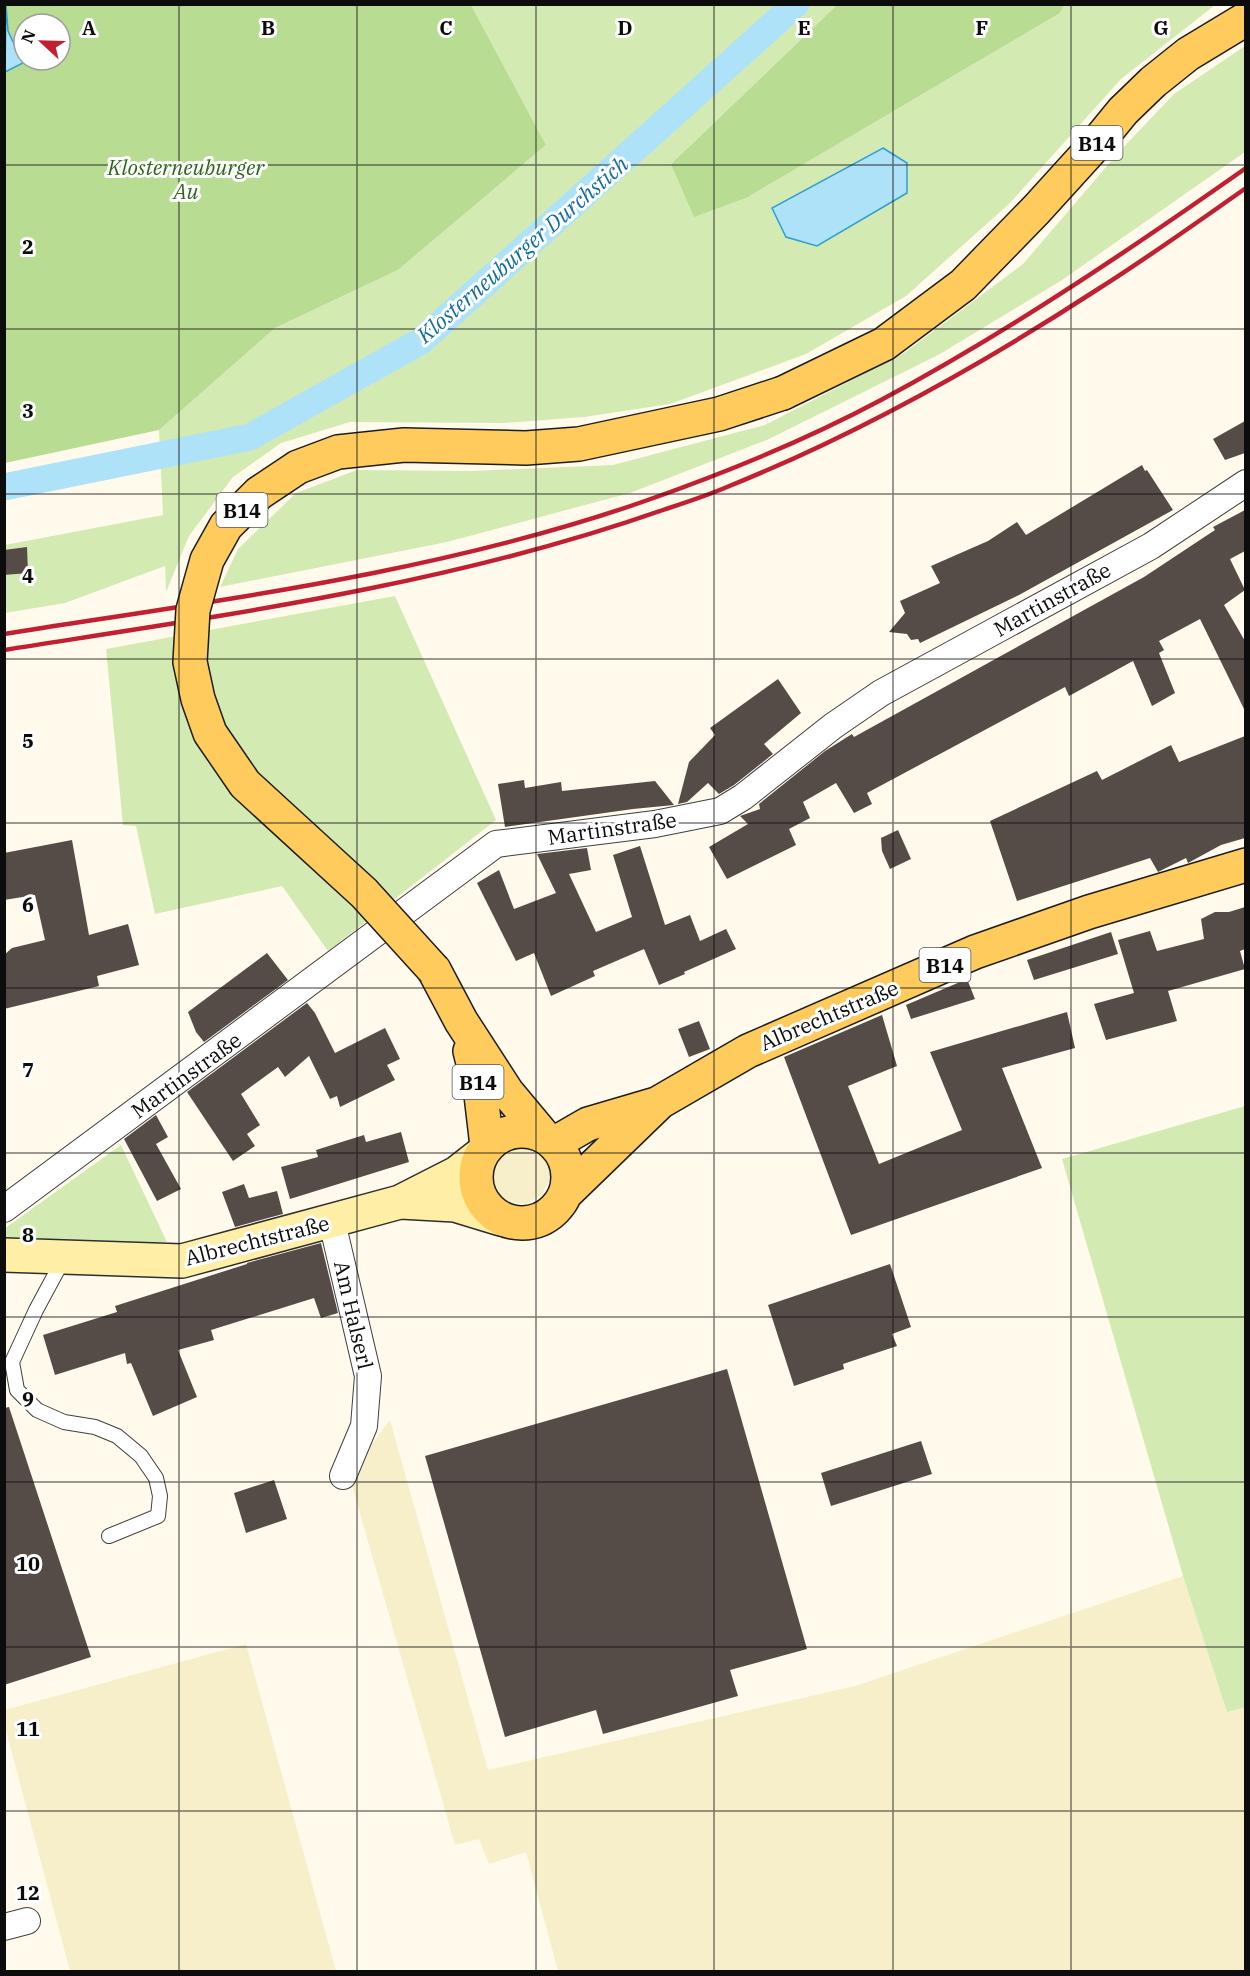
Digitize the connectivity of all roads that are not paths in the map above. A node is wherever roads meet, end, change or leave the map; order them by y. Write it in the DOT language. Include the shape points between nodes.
graph roads {
  1 [pos="1245,19"];
  2 [pos="1245,483"];
  3 [pos="1245,865"];
  4 [pos="461,1021"];
  5 [pos="660,1102"];
  6 [pos="548,1138"];
  7 [pos="484,1150"];
  8 [pos="566,1193"];
  9 [pos="400,1202"];
  10 [pos="4,1209"];
  11 [pos="501,1219"];
  12 [pos="332,1222"];
  13 [pos="4,1256"];
  14 [pos="64,1258"];
  15 [pos="8,1364"];
  16 [pos="343,1476"];
  17 [pos="109,1536"];
  1 -- 4 [label="main road, B14, bridge" via="1188,54 1153,82 963,285 884,344 783,393 719,414 579,444 526,448 404,444 338,452 298,467 259,493 226,526 207,560 193,610 190,662 210,733 245,784 364,893 434,970"];
  2 -- 10 [label="street, Martinstraße" via="1151,546 881,693 720,811 655,824 496,844"];
  3 -- 5 [label="main road, Albrechtstraße / B14" via="1089,912 975,952 748,1051"];
  4 -- 6 [label="main road, B14" via="507,1092"];
  4 -- 7 [label="main road, B14" via="481,1095"];
  5 -- 6 [label="main road, Albrechtstraße / B14"];
  5 -- 8 [label="main road, Albrechtstraße / B14"];
  6 -- 7 [label="main road" via="517,1131 502,1136"];
  6 -- 8 [label="main road, B14" via="567,1166"];
  7 -- 9 [label="main road, Albrechtstraße" via="457,1173"];
  7 -- 11 [label="main road, B14" via="476,1169 477,1190 484,1205"];
  8 -- 11 [label="main road, B14" via="551,1214 535,1222 518,1224"];
  9 -- 11 [label="main road, Albrechtstraße" via="455,1205"];
  9 -- 12 [label="main road, Albrechtstraße"];
  12 -- 14 [label="main road, Albrechtstraße" via="182,1261"];
  12 -- 16 [label="street, Am Halserl" via="368,1376 363,1426"];
  13 -- 14 [label="main road, Albrechtstraße"];
  14 -- 15 [label="lane"];
  15 -- 17 [label="lane" via="17,1390 37,1410 64,1422 95,1427 117,1436 141,1456 156,1478 158,1516"];
}
